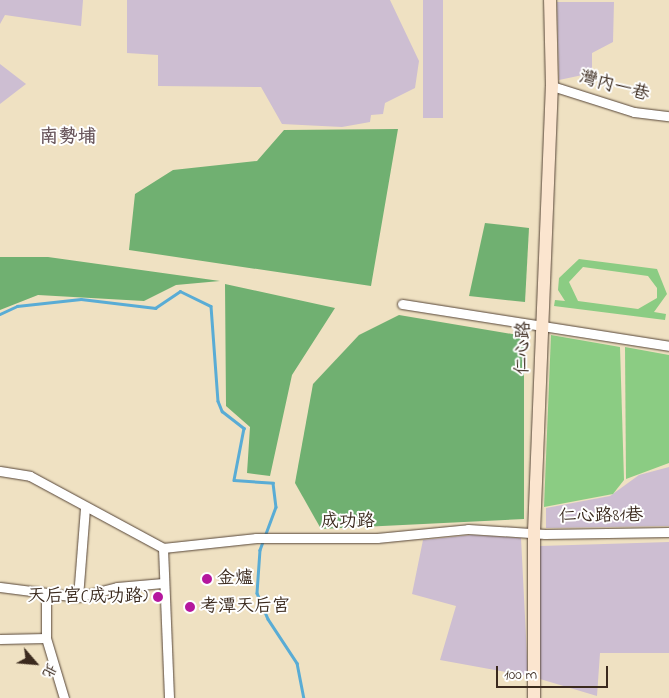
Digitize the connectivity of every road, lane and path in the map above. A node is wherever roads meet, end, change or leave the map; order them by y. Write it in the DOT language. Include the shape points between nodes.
graph roads {
  1 [pos="550,0"];
  2 [pos="552,86"];
  3 [pos="669,116"];
  4 [pos="402,304"];
  5 [pos="542,326"];
  6 [pos="669,346"];
  7 [pos="0,471"];
  8 [pos="85,508"];
  9 [pos="534,532"];
  10 [pos="669,532"];
  11 [pos="163,548"];
  12 [pos="163,583"];
  13 [pos="0,587"];
  14 [pos="46,595"];
  15 [pos="78,597"];
  16 [pos="0,638"];
  17 [pos="46,638"];
  18 [pos="64,698"];
  19 [pos="169,698"];
  20 [pos="534,698"];
  1 -- 2 [label="street, 仁心路"];
  2 -- 3 [label="street, 灣內一巷" via="634,112"];
  2 -- 5 [label="street, 仁心路"];
  4 -- 5 [label="street"];
  5 -- 6 [label="street"];
  5 -- 9 [label="street, 仁心路"];
  7 -- 8 [label="street" via="30,476"];
  8 -- 11 [label="street"];
  8 -- 15 [label="street"];
  9 -- 10 [label="street, 仁心路81巷"];
  9 -- 11 [label="street, 成功路" via="468,529 377,538 256,538"];
  9 -- 20 [label="street, 仁心路"];
  11 -- 12 [label="street"];
  12 -- 15 [label="street" via="117,587"];
  12 -- 19 [label="street"];
  13 -- 14 [label="street"];
  14 -- 15 [label="street"];
  14 -- 17 [label="street"];
  16 -- 17 [label="street"];
  17 -- 18 [label="street"];
}
